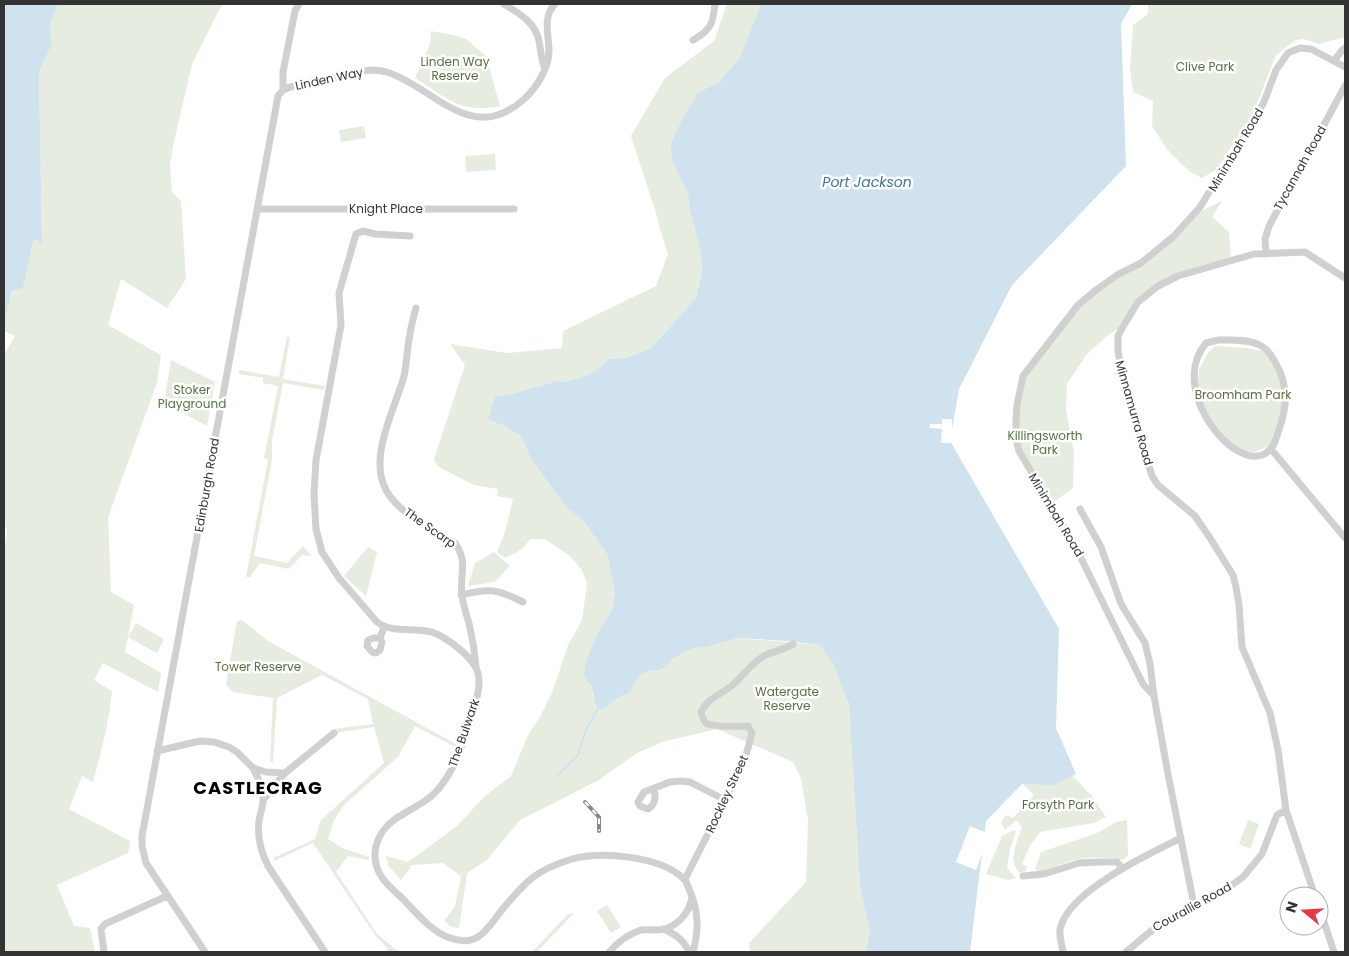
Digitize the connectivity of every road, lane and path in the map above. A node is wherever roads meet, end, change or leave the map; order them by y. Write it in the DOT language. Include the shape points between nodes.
graph roads {
  1 [pos="299,4"];
  2 [pos="504,4"];
  3 [pos="555,4"];
  4 [pos="716,4"];
  5 [pos="693,40"];
  6 [pos="1345,48"];
  7 [pos="1334,60"];
  8 [pos="1345,67"];
  9 [pos="545,69"];
  10 [pos="1345,86"];
  11 [pos="283,90"];
  12 [pos="259,209"];
  13 [pos="514,209"];
  14 [pos="410,236"];
  15 [pos="1266,254"];
  16 [pos="1345,278"];
  17 [pos="416,308"];
  18 [pos="1271,449"];
  19 [pos="1080,509"];
  20 [pos="1345,538"];
  21 [pos="462,594"];
  22 [pos="523,602"];
  23 [pos="384,627"];
  24 [pos="380,638"];
  25 [pos="793,644"];
  26 [pos="476,667"];
  27 [pos="1154,696"];
  28 [pos="334,734"];
  29 [pos="158,752"];
  30 [pos="253,768"];
  31 [pos="285,773"];
  32 [pos="653,789"];
  33 [pos="264,800"];
  34 [pos="726,800"];
  35 [pos="1286,810"];
  36 [pos="1181,838"];
  37 [pos="1122,868"];
  38 [pos="1023,876"];
  39 [pos="685,879"];
  40 [pos="1312,886"];
  41 [pos="167,896"];
  42 [pos="692,896"];
  43 [pos="1194,905"];
  44 [pos="664,929"];
  45 [pos="1329,936"];
  46 [pos="104,952"];
  47 [pos="205,952"];
  48 [pos="325,952"];
  49 [pos="609,952"];
  50 [pos="689,952"];
  51 [pos="693,952"];
  52 [pos="1063,952"];
  53 [pos="1126,952"];
  54 [pos="1334,952"];
  1 -- 11 [label="street, Edinburgh Road" via="283,72"];
  2 -- 9 [label="street" via="528,20 536,32"];
  3 -- 9 [label="street, Linden Way" via="548,15 549,51"];
  4 -- 5 [label="street" via="708,30"];
  6 -- 7 [label="street"];
  7 -- 8 [label="street"];
  7 -- 27 [label="street, Minimbah Road" via="1310,49 1300,48 1288,53 1276,70 1264,102 1204,200 1174,236 1141,263 1117,275 1078,305 1023,376 1017,405 1019,451 1073,542 1143,684"];
  9 -- 11 [label="street, Linden Way" via="524,100 494,116 464,114 401,78 376,70"];
  10 -- 15 [label="street, Tycannah Road" via="1269,226 1264,240"];
  11 -- 12 [label="street, Edinburgh Road" via="278,96"];
  12 -- 13 [label="street, Knight Place"];
  12 -- 29 [label="street, Edinburgh Road"];
  14 -- 23 [label="street" via="363,231 356,234 339,293 341,325 316,460 316,529 322,552 339,578"];
  15 -- 16 [label="street, Minnamurra Road" via="1305,252"];
  15 -- 35 [label="street, Minnamurra Road" via="1215,264 1158,286 1132,310 1118,336 1118,350 1125,387 1152,476 1158,485 1195,516 1232,575 1239,605 1242,647 1270,713"];
  17 -- 21 [label="street, The Scarp" via="404,374 381,450 380,470 386,490 396,503 455,543 460,550 463,559"];
  18 -- 18 [label="street" via="1253,456 1238,452 1207,421 1193,376 1198,354 1206,343 1218,340 1257,343 1278,366 1286,401"];
  18 -- 20 [label="street"];
  19 -- 27 [label="street" via="1101,547 1121,604 1145,643"];
  21 -- 22 [label="street" via="483,589 500,591"];
  21 -- 26 [label="street, The Scarp"];
  23 -- 24 [label="street"];
  23 -- 26 [label="street" via="430,631 440,635"];
  25 -- 34 [label="street, Rockley Street" via="764,656 731,686 708,701 701,712 706,723 748,726 752,733 744,763"];
  26 -- 39 [label="street, The Bulwark" via="479,683 476,702 452,770 439,789 394,820 378,839 375,863 382,877 397,893 434,929 448,938 462,941 488,930 532,878 571,860 597,854 622,856 659,865"];
  27 -- 36 [label="street, Minimbah Road"];
  28 -- 31 [label="street"];
  29 -- 30 [label="street" via="200,741 214,742 237,752"];
  29 -- 41 [label="street, Edinburgh Road" via="142,846 146,863"];
  30 -- 31 [label="street"];
  30 -- 33 [label="street"];
  31 -- 33 [label="street"];
  32 -- 34 [label="street" via="670,782 690,782"];
  33 -- 48 [label="street" via="259,820 262,854"];
  34 -- 39 [label="street, Rockley Street"];
  35 -- 40 [label="street, Minnamurra Road"];
  35 -- 43 [label="street, Courallie Road" via="1277,816 1262,854 1243,877"];
  36 -- 37 [label="street"];
  36 -- 43 [label="street, Minimbah Road"];
  37 -- 38 [label="street" via="1117,862 1079,863 1044,874"];
  37 -- 52 [label="street" via="1069,912 1060,929"];
  39 -- 42 [label="street"];
  41 -- 46 [label="street" via="105,924 101,929"];
  41 -- 47 [label="street, Edinburgh Road"];
  42 -- 44 [label="street" via="685,914"];
  42 -- 51 [label="street" via="698,915 698,935"];
  43 -- 53 [label="street, Courallie Road" via="1154,927"];
  44 -- 49 [label="street" via="628,936"];
  44 -- 50 [label="street" via="685,943"];
  45 -- 54 [label="street"];
}
